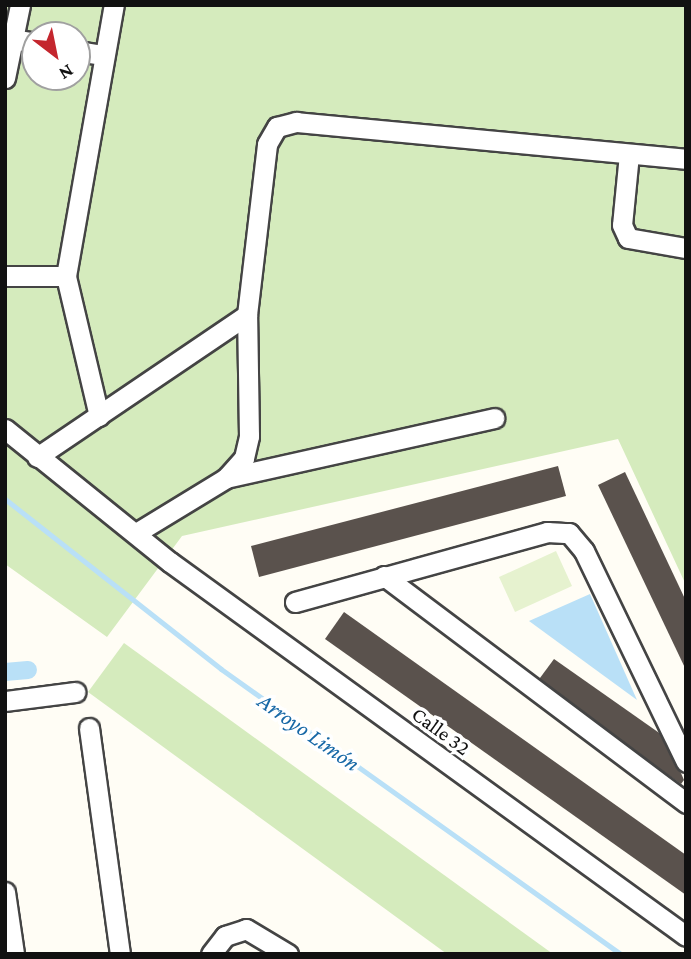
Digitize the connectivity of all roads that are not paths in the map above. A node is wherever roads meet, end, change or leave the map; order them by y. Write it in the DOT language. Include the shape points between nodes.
graph roads {
  1 [pos="20,5"];
  2 [pos="114,5"];
  3 [pos="9,38"];
  4 [pos="91,53"];
  5 [pos="102,55"];
  6 [pos="5,78"];
  7 [pos="629,154"];
  8 [pos="686,159"];
  9 [pos="686,248"];
  10 [pos="5,276"];
  11 [pos="66,276"];
  12 [pos="247,315"];
  13 [pos="99,415"];
  14 [pos="494,418"];
  15 [pos="5,429"];
  16 [pos="37,457"];
  17 [pos="226,478"];
  18 [pos="135,533"];
  19 [pos="384,576"];
  20 [pos="295,601"];
  21 [pos="75,692"];
  22 [pos="5,701"];
  23 [pos="89,729"];
  24 [pos="686,762"];
  25 [pos="686,803"];
  26 [pos="5,892"];
  27 [pos="686,936"];
  28 [pos="14,954"];
  29 [pos="120,954"];
  30 [pos="211,954"];
  31 [pos="288,954"];
  1 -- 3 [label="street"];
  2 -- 5 [label="street"];
  3 -- 6 [label="street"];
  4 -- 5 [label="street"];
  5 -- 11 [label="street"];
  7 -- 8 [label="street"];
  7 -- 9 [label="street" via="622,225 628,238"];
  7 -- 12 [label="street" via="296,122 277,127 267,144"];
  10 -- 11 [label="street"];
  11 -- 13 [label="street"];
  12 -- 13 [label="street"];
  12 -- 17 [label="street" via="249,436 244,458"];
  13 -- 16 [label="street"];
  14 -- 17 [label="street"];
  15 -- 16 [label="street, Calle 32"];
  16 -- 18 [label="street, Calle 32"];
  17 -- 18 [label="street"];
  18 -- 27 [label="street, Calle 32"];
  19 -- 20 [label="street"];
  19 -- 24 [label="street" via="547,532 569,533 584,551"];
  19 -- 25 [label="street"];
  21 -- 22 [label="street"];
  23 -- 29 [label="street"];
  26 -- 28 [label="street"];
  30 -- 31 [label="street" via="225,936 246,929"];
}
